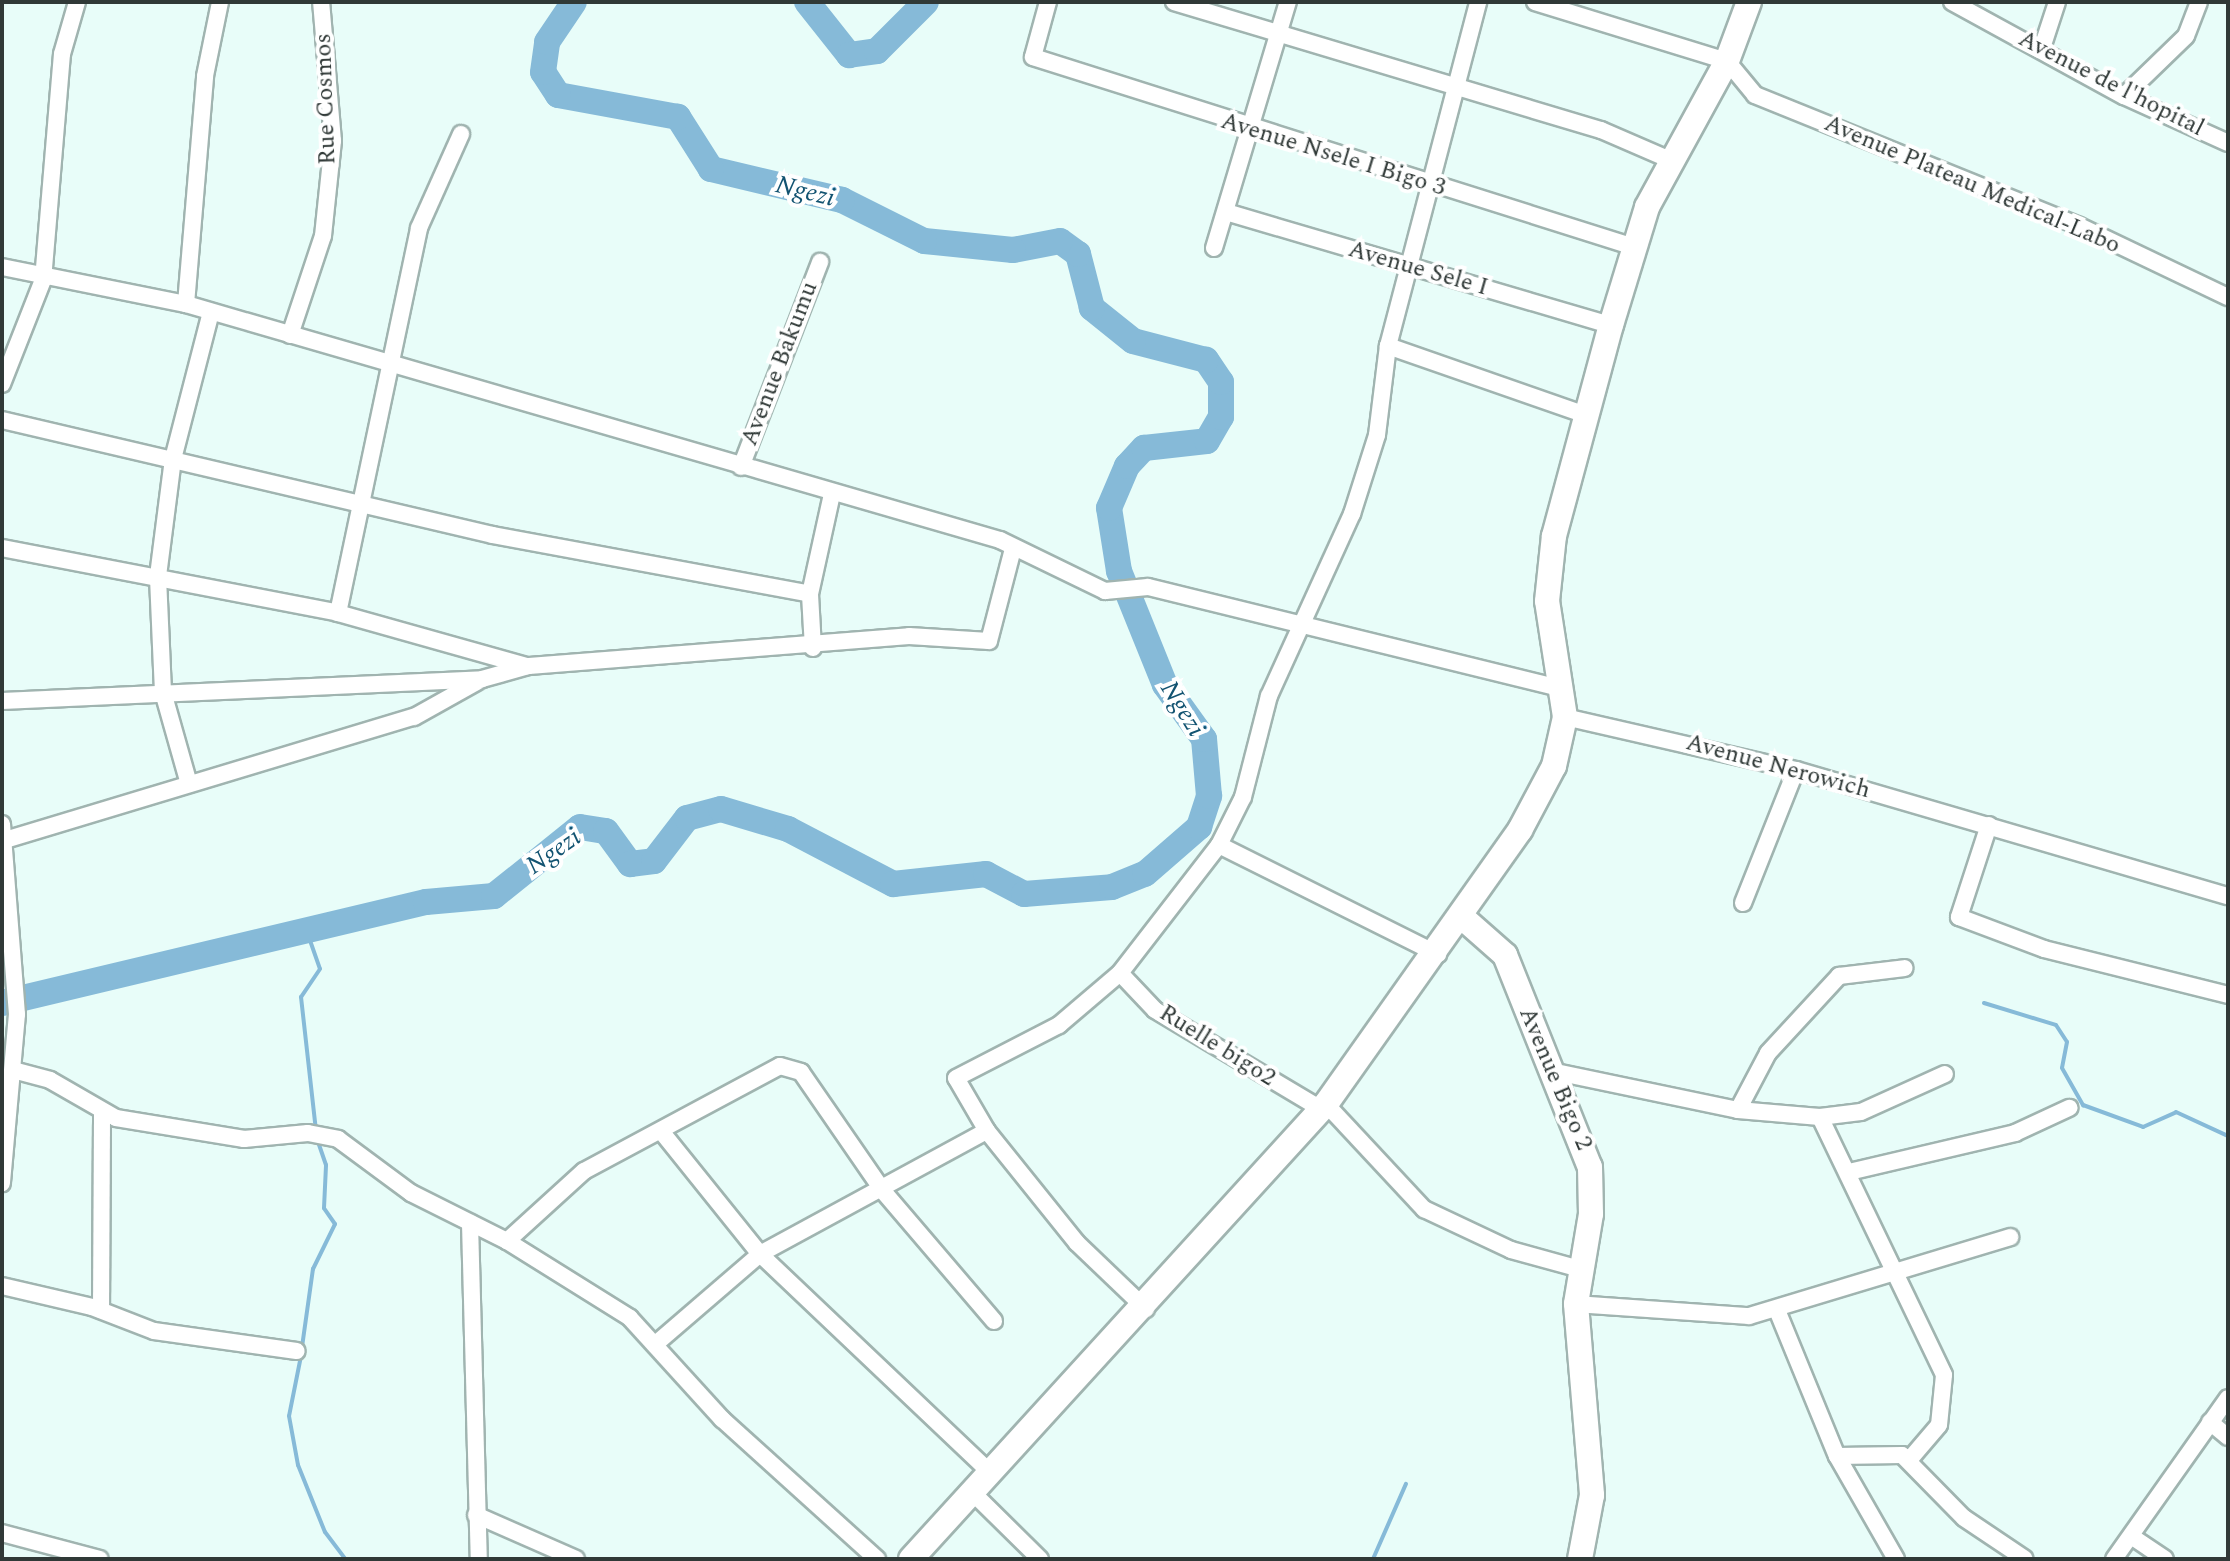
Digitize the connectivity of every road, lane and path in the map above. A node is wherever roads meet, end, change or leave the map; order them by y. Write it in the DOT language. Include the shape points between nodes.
graph roads {
  1 [pos="77,2"];
  2 [pos="220,2"];
  3 [pos="321,2"];
  4 [pos="1048,2"];
  5 [pos="1174,2"];
  6 [pos="1288,2"];
  7 [pos="1478,2"];
  8 [pos="1535,2"];
  9 [pos="1749,2"];
  10 [pos="1952,2"];
  11 [pos="2057,2"];
  12 [pos="2199,2"];
  13 [pos="1278,35"];
  14 [pos="2042,48"];
  15 [pos="1727,61"];
  16 [pos="1456,87"];
  17 [pos="2124,96"];
  18 [pos="1251,130"];
  19 [pos="461,134"];
  20 [pos="2228,143"];
  21 [pos="1668,159"];
  22 [pos="1428,185"];
  23 [pos="1226,212"];
  24 [pos="1634,247"];
  25 [pos="1214,248"];
  26 [pos="820,262"];
  27 [pos="1408,265"];
  28 [pos="2,267"];
  29 [pos="43,280"];
  30 [pos="2228,297"];
  31 [pos="186,304"];
  32 [pos="211,312"];
  33 [pos="1611,325"];
  34 [pos="290,335"];
  35 [pos="1388,346"];
  36 [pos="392,365"];
  37 [pos="2,384"];
  38 [pos="1586,415"];
  39 [pos="2,420"];
  40 [pos="173,459"];
  41 [pos="741,467"];
  42 [pos="832,494"];
  43 [pos="361,503"];
  44 [pos="2,548"];
  45 [pos="1013,549"];
  46 [pos="158,576"];
  47 [pos="810,594"];
  48 [pos="338,613"];
  49 [pos="1306,623"];
  50 [pos="813,648"];
  51 [pos="529,666"];
  52 [pos="482,679"];
  53 [pos="1559,688"];
  54 [pos="163,692"];
  55 [pos="2,701"];
  56 [pos="1565,717"];
  57 [pos="1796,770"];
  58 [pos="189,784"];
  59 [pos="1989,825"];
  60 [pos="3,835"];
  61 [pos="1219,845"];
  62 [pos="2228,896"];
  63 [pos="1743,903"];
  64 [pos="1463,918"];
  65 [pos="1438,954"];
  66 [pos="1905,968"];
  67 [pos="1120,973"];
  68 [pos="2228,995"];
  69 [pos="13,1070"];
  70 [pos="1556,1072"];
  71 [pos="1945,1074"];
  72 [pos="1323,1107"];
  73 [pos="2069,1108"];
  74 [pos="1738,1110"];
  75 [pos="102,1111"];
  76 [pos="1820,1117"];
  77 [pos="661,1131"];
  78 [pos="987,1131"];
  79 [pos="1849,1172"];
  80 [pos="2,1179"];
  81 [pos="883,1191"];
  82 [pos="470,1223"];
  83 [pos="2010,1237"];
  84 [pos="507,1241"];
  85 [pos="760,1254"];
  86 [pos="1580,1269"];
  87 [pos="1896,1273"];
  88 [pos="2,1286"];
  89 [pos="1576,1304"];
  90 [pos="1146,1309"];
  91 [pos="101,1310"];
  92 [pos="1777,1310"];
  93 [pos="994,1321"];
  94 [pos="659,1341"];
  95 [pos="297,1351"];
  96 [pos="2228,1398"];
  97 [pos="2210,1422"];
  98 [pos="2228,1437"];
  99 [pos="1837,1456"];
  100 [pos="1910,1459"];
  101 [pos="990,1472"];
  102 [pos="971,1491"];
  103 [pos="476,1515"];
  104 [pos="2,1533"];
  105 [pos="2131,1536"];
  106 [pos="1582,1553"];
  107 [pos="100,1559"];
  108 [pos="479,1559"];
  109 [pos="576,1559"];
  110 [pos="877,1559"];
  111 [pos="911,1559"];
  112 [pos="1040,1559"];
  113 [pos="1896,1559"];
  114 [pos="2025,1559"];
  115 [pos="2114,1559"];
  116 [pos="2165,1559"];
  1 -- 29 [label="street" via="62,54"];
  2 -- 31 [label="street" via="205,76"];
  3 -- 34 [label="street, Rue Cosmos" via="333,141 323,236"];
  4 -- 18 [label="street, Avenue Nsele I Bigo 3" via="1033,57"];
  5 -- 13 [label="street"];
  6 -- 13 [label="street"];
  7 -- 16 [label="street"];
  8 -- 15 [label="street"];
  9 -- 15 [label="street"];
  10 -- 14 [label="street, Avenue de l'hopital"];
  11 -- 14 [label="street"];
  12 -- 17 [label="street" via="2186,36"];
  13 -- 16 [label="street"];
  13 -- 18 [label="street"];
  14 -- 17 [label="street, Avenue de l'hopital"];
  15 -- 21 [label="street"];
  15 -- 30 [label="street, Avenue Plateau Medical-Labo" via="1755,95 2079,226"];
  16 -- 21 [label="street" via="1601,130"];
  16 -- 22 [label="street"];
  17 -- 20 [label="street, Avenue de l'hopital"];
  18 -- 22 [label="street, Avenue Nsele I Bigo 3"];
  18 -- 23 [label="street"];
  19 -- 36 [label="street" via="419,228"];
  21 -- 24 [label="street"];
  22 -- 24 [label="street, Avenue Nsele I Bigo 3"];
  22 -- 27 [label="street"];
  23 -- 25 [label="street"];
  23 -- 27 [label="street, Avenue Sele I"];
  24 -- 33 [label="street"];
  26 -- 41 [label="street, Avenue Bakumu"];
  27 -- 33 [label="street, Avenue Sele I"];
  27 -- 35 [label="street"];
  28 -- 29 [label="street"];
  29 -- 31 [label="street"];
  29 -- 37 [label="street"];
  31 -- 32 [label="street"];
  32 -- 34 [label="street"];
  32 -- 40 [label="street"];
  33 -- 38 [label="street"];
  34 -- 36 [label="street"];
  35 -- 38 [label="street"];
  35 -- 49 [label="street" via="1377,435"];
  36 -- 41 [label="street"];
  36 -- 43 [label="street"];
  38 -- 53 [label="street" via="1550,575"];
  39 -- 40 [label="street"];
  40 -- 43 [label="street"];
  40 -- 46 [label="street"];
  41 -- 42 [label="street"];
  42 -- 45 [label="street"];
  42 -- 47 [label="street"];
  43 -- 47 [label="street"];
  43 -- 48 [label="street"];
  44 -- 46 [label="street"];
  45 -- 49 [label="street" via="1116,593 1137,589"];
  45 -- 50 [label="street" via="989,641 909,636"];
  46 -- 48 [label="street"];
  46 -- 54 [label="street"];
  47 -- 50 [label="street"];
  48 -- 51 [label="street"];
  49 -- 53 [label="street"];
  49 -- 61 [label="street" via="1269,696 1243,797"];
  50 -- 51 [label="street"];
  51 -- 52 [label="street"];
  52 -- 54 [label="street"];
  52 -- 58 [label="street" via="414,717"];
  53 -- 56 [label="street"];
  54 -- 55 [label="street"];
  54 -- 58 [label="street"];
  56 -- 57 [label="street, Avenue Nerowich"];
  56 -- 64 [label="street" via="1554,766"];
  57 -- 59 [label="street, Avenue Nerowich"];
  57 -- 63 [label="street"];
  58 -- 60 [label="street"];
  59 -- 62 [label="street, Avenue Nerowich"];
  59 -- 68 [label="street" via="1959,917 2044,949"];
  60 -- 69 [label="street" via="10,990 17,1014"];
  61 -- 65 [label="street"];
  61 -- 67 [label="street"];
  64 -- 65 [label="street"];
  64 -- 70 [label="street, Avenue Bigo 2" via="1505,955"];
  65 -- 72 [label="street"];
  66 -- 74 [label="street" via="1839,976 1768,1053"];
  67 -- 72 [label="street, Ruelle bigo2" via="1155,1010"];
  67 -- 78 [label="street" via="1059,1025 956,1078"];
  69 -- 75 [label="street" via="50,1080"];
  69 -- 80 [label="street"];
  70 -- 74 [label="street"];
  70 -- 86 [label="street, Avenue Bigo 2" via="1590,1167 1591,1214"];
  71 -- 76 [label="street" via="1861,1112"];
  72 -- 86 [label="street, Ruelle bigo2" via="1424,1209 1511,1250"];
  72 -- 90 [label="street"];
  73 -- 79 [label="street" via="2000,1138"];
  74 -- 76 [label="street"];
  75 -- 82 [label="street" via="244,1139 314,1133"];
  75 -- 91 [label="street"];
  76 -- 79 [label="street"];
  77 -- 81 [label="street" via="780,1066 801,1072"];
  77 -- 84 [label="street" via="584,1171"];
  77 -- 85 [label="street"];
  78 -- 81 [label="street"];
  78 -- 90 [label="street" via="1077,1243"];
  79 -- 87 [label="street"];
  81 -- 85 [label="street"];
  81 -- 93 [label="street"];
  82 -- 84 [label="street"];
  82 -- 103 [label="street"];
  83 -- 87 [label="street"];
  84 -- 94 [label="street"];
  85 -- 94 [label="street"];
  85 -- 101 [label="street"];
  86 -- 89 [label="street, Avenue Bigo 2"];
  87 -- 92 [label="street"];
  87 -- 100 [label="street" via="1944,1375 1946,1397 1939,1425"];
  88 -- 91 [label="street"];
  89 -- 92 [label="street" via="1749,1316"];
  89 -- 106 [label="street, Avenue Bigo 2" via="1593,1450"];
  90 -- 101 [label="street"];
  91 -- 95 [label="street" via="154,1331"];
  92 -- 99 [label="street"];
  94 -- 110 [label="street" via="722,1419"];
  96 -- 97 [label="street"];
  97 -- 98 [label="street"];
  97 -- 105 [label="street"];
  99 -- 100 [label="street"];
  99 -- 113 [label="street"];
  100 -- 114 [label="street" via="1964,1518"];
  101 -- 102 [label="street"];
  102 -- 111 [label="street"];
  102 -- 112 [label="street"];
  103 -- 108 [label="street"];
  103 -- 109 [label="street"];
  104 -- 107 [label="street"];
  105 -- 115 [label="street"];
  105 -- 116 [label="street"];
}
